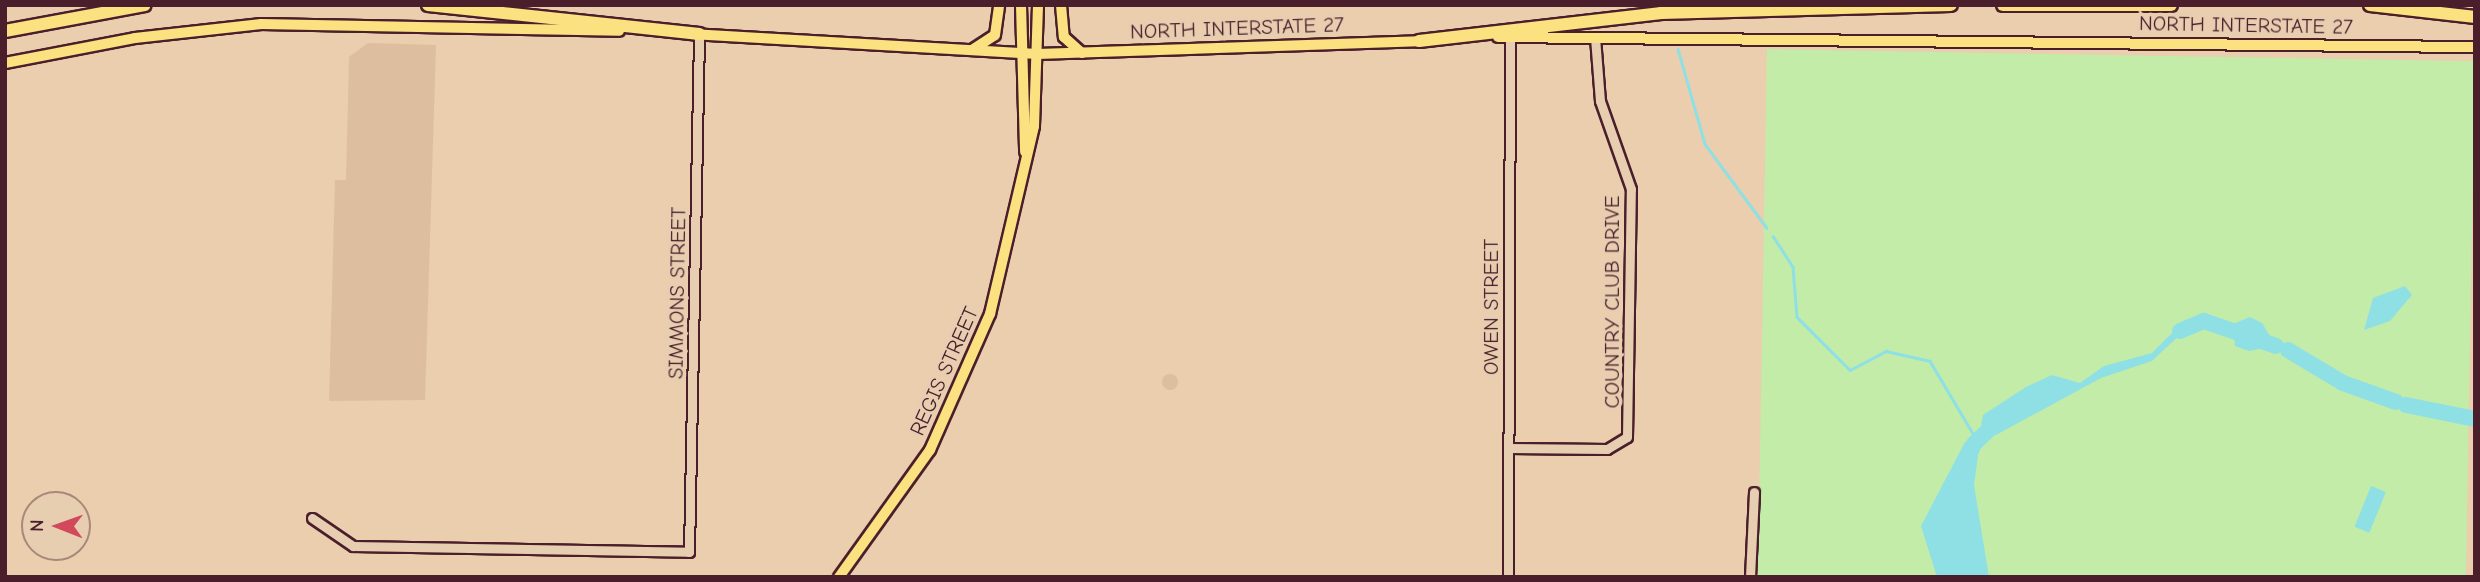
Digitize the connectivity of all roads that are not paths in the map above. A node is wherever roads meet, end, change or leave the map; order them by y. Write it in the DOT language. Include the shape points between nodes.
graph roads {
  1 [pos="145,5"];
  2 [pos="429,5"];
  3 [pos="999,5"];
  4 [pos="1021,5"];
  5 [pos="1038,5"];
  6 [pos="1061,5"];
  7 [pos="1951,5"];
  8 [pos="2003,5"];
  9 [pos="2171,5"];
  10 [pos="2370,5"];
  11 [pos="2475,17"];
  12 [pos="5,31"];
  13 [pos="699,34"];
  14 [pos="1510,37"];
  15 [pos="1595,37"];
  16 [pos="1419,41"];
  17 [pos="2475,47"];
  18 [pos="969,51"];
  19 [pos="1082,53"];
  20 [pos="1021,54"];
  21 [pos="1037,54"];
  22 [pos="5,63"];
  23 [pos="1026,155"];
  24 [pos="1509,448"];
  25 [pos="1754,492"];
  26 [pos="312,518"];
  27 [pos="839,577"];
  28 [pos="1508,577"];
  29 [pos="1750,577"];
  1 -- 12 [label="highway"];
  2 -- 13 [label="highway"];
  3 -- 18 [label="main road" via="995,34"];
  4 -- 20 [label="main road, REGIS STREET"];
  5 -- 21 [label="main road, REGIS STREET"];
  6 -- 19 [label="main road" via="1064,37"];
  7 -- 16 [label="highway" via="1661,13"];
  8 -- 9 [label="highway"];
  10 -- 11 [label="highway"];
  13 -- 18 [label="main road, NORTH INTERSTATE 27"];
  13 -- 22 [label="main road, NORTH INTERSTATE 27" via="261,24 135,38"];
  13 -- 26 [label="street, SIMMONS STREET" via="689,552 353,546"];
  14 -- 15 [label="main road, NORTH INTERSTATE 27"];
  14 -- 16 [label="main road, NORTH INTERSTATE 27"];
  14 -- 24 [label="street, OWEN STREET"];
  15 -- 17 [label="main road, NORTH INTERSTATE 27"];
  15 -- 24 [label="street, COUNTRY CLUB DRIVE" via="1600,101 1631,189 1629,418 1623,445"];
  16 -- 19 [label="main road, NORTH INTERSTATE 27"];
  18 -- 20 [label="main road, NORTH INTERSTATE 27"];
  19 -- 21 [label="main road, NORTH INTERSTATE 27"];
  20 -- 21 [label="main road, NORTH INTERSTATE 27"];
  20 -- 23 [label="main road, REGIS STREET"];
  21 -- 23 [label="main road, REGIS STREET" via="1035,111"];
  23 -- 27 [label="main road, REGIS STREET" via="1001,280 968,375 907,489"];
  24 -- 28 [label="street, OWEN STREET"];
  25 -- 29 [label="street"];
}
